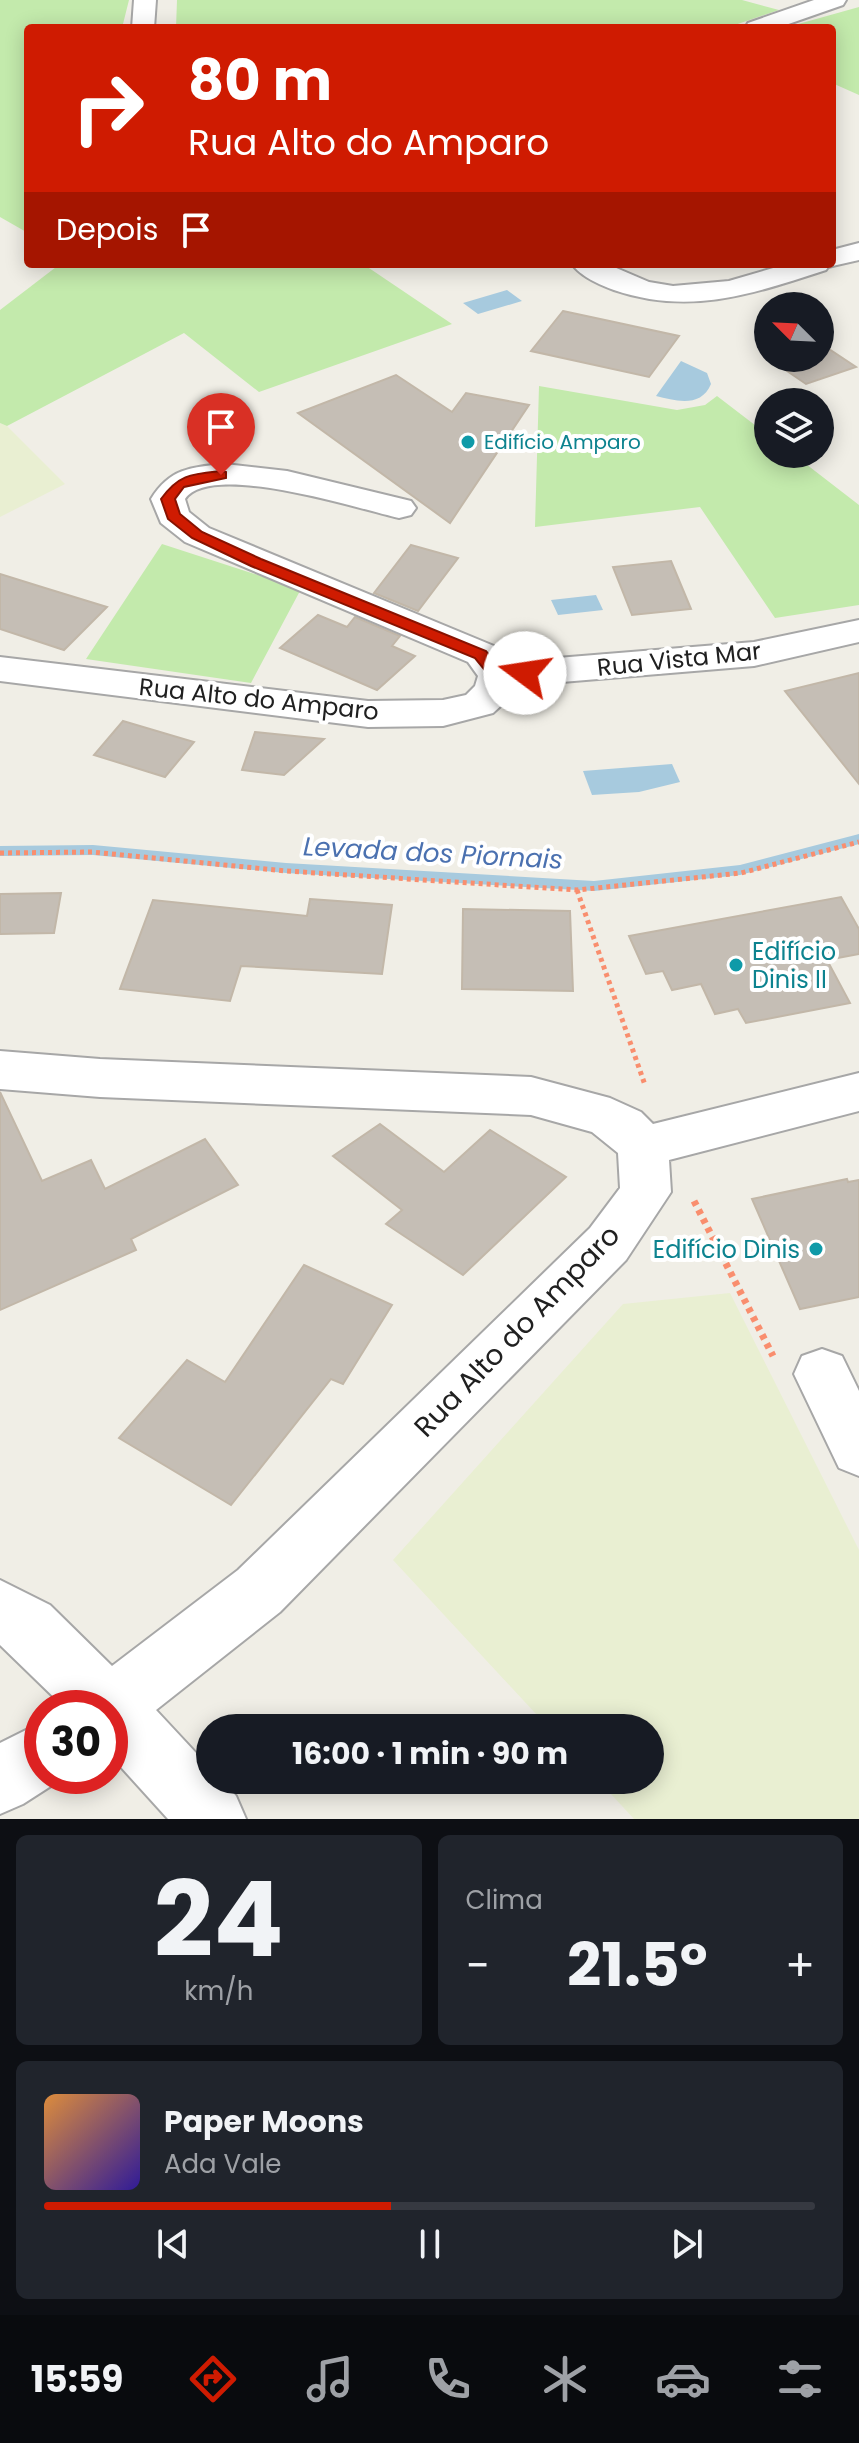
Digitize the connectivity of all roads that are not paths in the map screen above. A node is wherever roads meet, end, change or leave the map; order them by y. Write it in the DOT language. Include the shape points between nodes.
graph roads {
  1 [pos="145,0"];
  2 [pos="835,0"];
  3 [pos="143,24"];
  4 [pos="767,24"];
  5 [pos="859,251"];
  6 [pos="836,258"];
  7 [pos="594,268"];
  8 [pos="803,268"];
  9 [pos="399,508"];
  10 [pos="859,631"];
  11 [pos="0,669"];
  12 [pos="497,675"];
  13 [pos="0,1070"];
  14 [pos="859,1092"];
  15 [pos="653,1144"];
  16 [pos="822,1374"];
  17 [pos="859,1449"];
  18 [pos="0,1610"];
  19 [pos="90,1690"];
  20 [pos="128,1693"];
  21 [pos="128,1729"];
  22 [pos="24,1766"];
  23 [pos="0,1781"];
  24 [pos="213,1819"];
  1 -- 3 [label="street"];
  2 -- 4 [label="street"];
  5 -- 6 [label="street"];
  7 -- 8 [label="street" via="629,285 688,295 736,289"];
  9 -- 12 [label="street" via="243,473 179,484 168,499 173,516 197,535 481,654"];
  10 -- 12 [label="street, Rua Vista Mar" via="754,654"];
  11 -- 12 [label="street, Rua Alto do Amparo" via="368,714 443,713 479,704 493,691"];
  13 -- 15 [label="street" via="531,1096 577,1106"];
  14 -- 15 [label="street"];
  15 -- 20 [label="street, Rua Alto do Amparo" via="646,1192 608,1244 259,1591"];
  16 -- 17 [label="street"];
  18 -- 19 [label="street" via="28,1627"];
  21 -- 24 [label="street"];
  22 -- 23 [label="street"];
}
